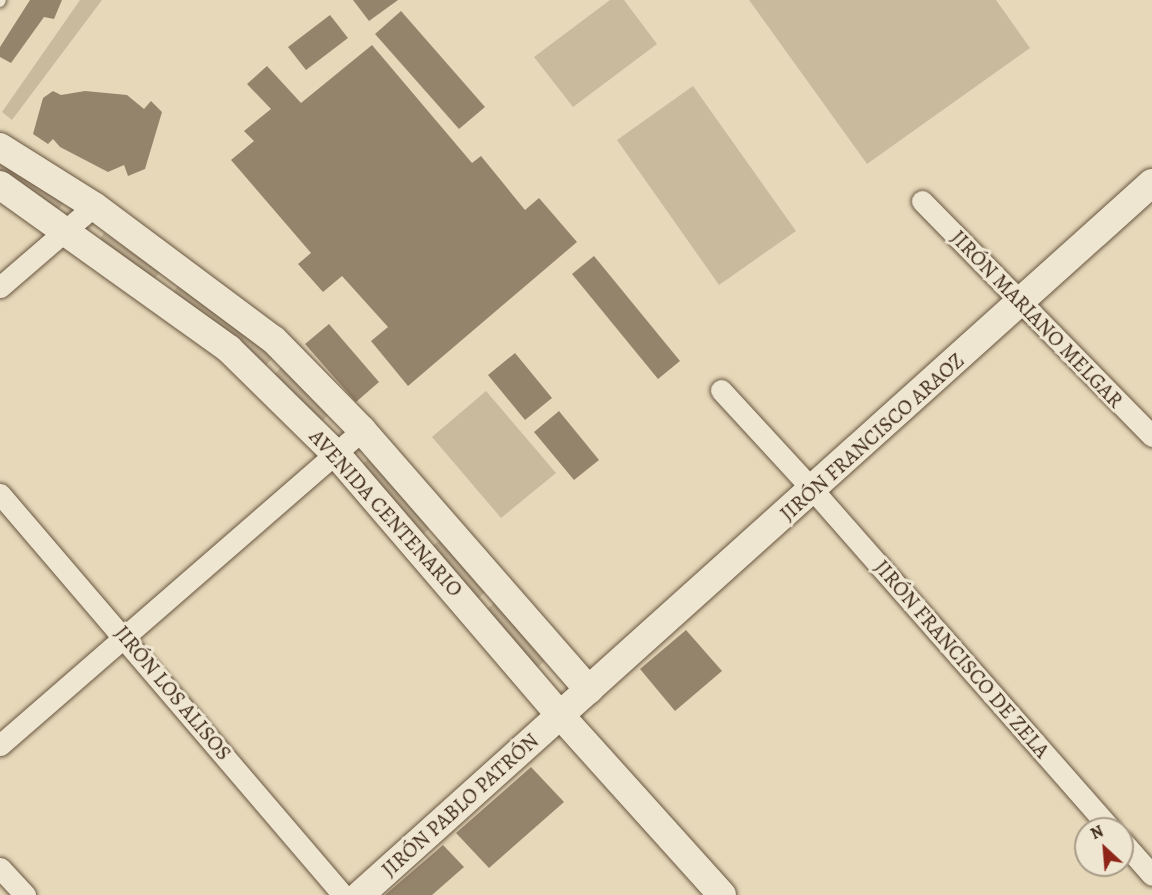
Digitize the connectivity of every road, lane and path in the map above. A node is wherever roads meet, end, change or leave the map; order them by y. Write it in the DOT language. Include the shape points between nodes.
graph roads {
  1 [pos="0,147"];
  2 [pos="1152,183"];
  3 [pos="0,185"];
  4 [pos="922,201"];
  5 [pos="94,206"];
  6 [pos="66,231"];
  7 [pos="0,287"];
  8 [pos="1020,304"];
  9 [pos="721,390"];
  10 [pos="362,430"];
  11 [pos="1152,436"];
  12 [pos="337,455"];
  13 [pos="813,490"];
  14 [pos="0,494"];
  15 [pos="125,637"];
  16 [pos="589,690"];
  17 [pos="560,715"];
  18 [pos="0,745"];
  19 [pos="1100,817"];
  20 [pos="1134,855"];
  21 [pos="0,868"];
  22 [pos="1152,875"];
  23 [pos="25,895"];
  24 [pos="343,895"];
  25 [pos="360,895"];
  26 [pos="722,895"];
  1 -- 5 [label="main road, AVENIDA CENTENARIO"];
  2 -- 8 [label="main road, JIRÓN FRANCISCO ARAOZ"];
  3 -- 6 [label="main road, AVENIDA CENTENARIO"];
  4 -- 8 [label="street, JIRÓN MARIANO MELGAR"];
  5 -- 6 [label="street"];
  5 -- 10 [label="main road, AVENIDA CENTENARIO" via="241,312"];
  6 -- 7 [label="street"];
  6 -- 12 [label="main road, AVENIDA CENTENARIO" via="229,350"];
  8 -- 11 [label="street, JIRÓN MARIANO MELGAR"];
  8 -- 13 [label="main road, JIRÓN FRANCISCO ARAOZ"];
  9 -- 13 [label="street, JIRÓN FRANCISCO DE ZELA"];
  10 -- 12 [label="street"];
  10 -- 16 [label="main road, AVENIDA CENTENARIO"];
  12 -- 15 [label="street"];
  12 -- 17 [label="main road, AVENIDA CENTENARIO"];
  13 -- 16 [label="main road, JIRÓN FRANCISCO ARAOZ"];
  13 -- 19 [label="street, JIRÓN FRANCISCO DE ZELA"];
  14 -- 15 [label="street, JIRÓN LOS ALISOS"];
  15 -- 18 [label="street"];
  15 -- 24 [label="street, JIRÓN LOS ALISOS"];
  16 -- 17 [label="main road, JIRÓN FRANCISCO ARAOZ"];
  17 -- 25 [label="main road, JIRÓN PABLO PATRÓN"];
  17 -- 26 [label="main road, AVENIDA CENTENARIO"];
  20 -- 22 [label="street"];
  21 -- 23 [label="street"];
}
